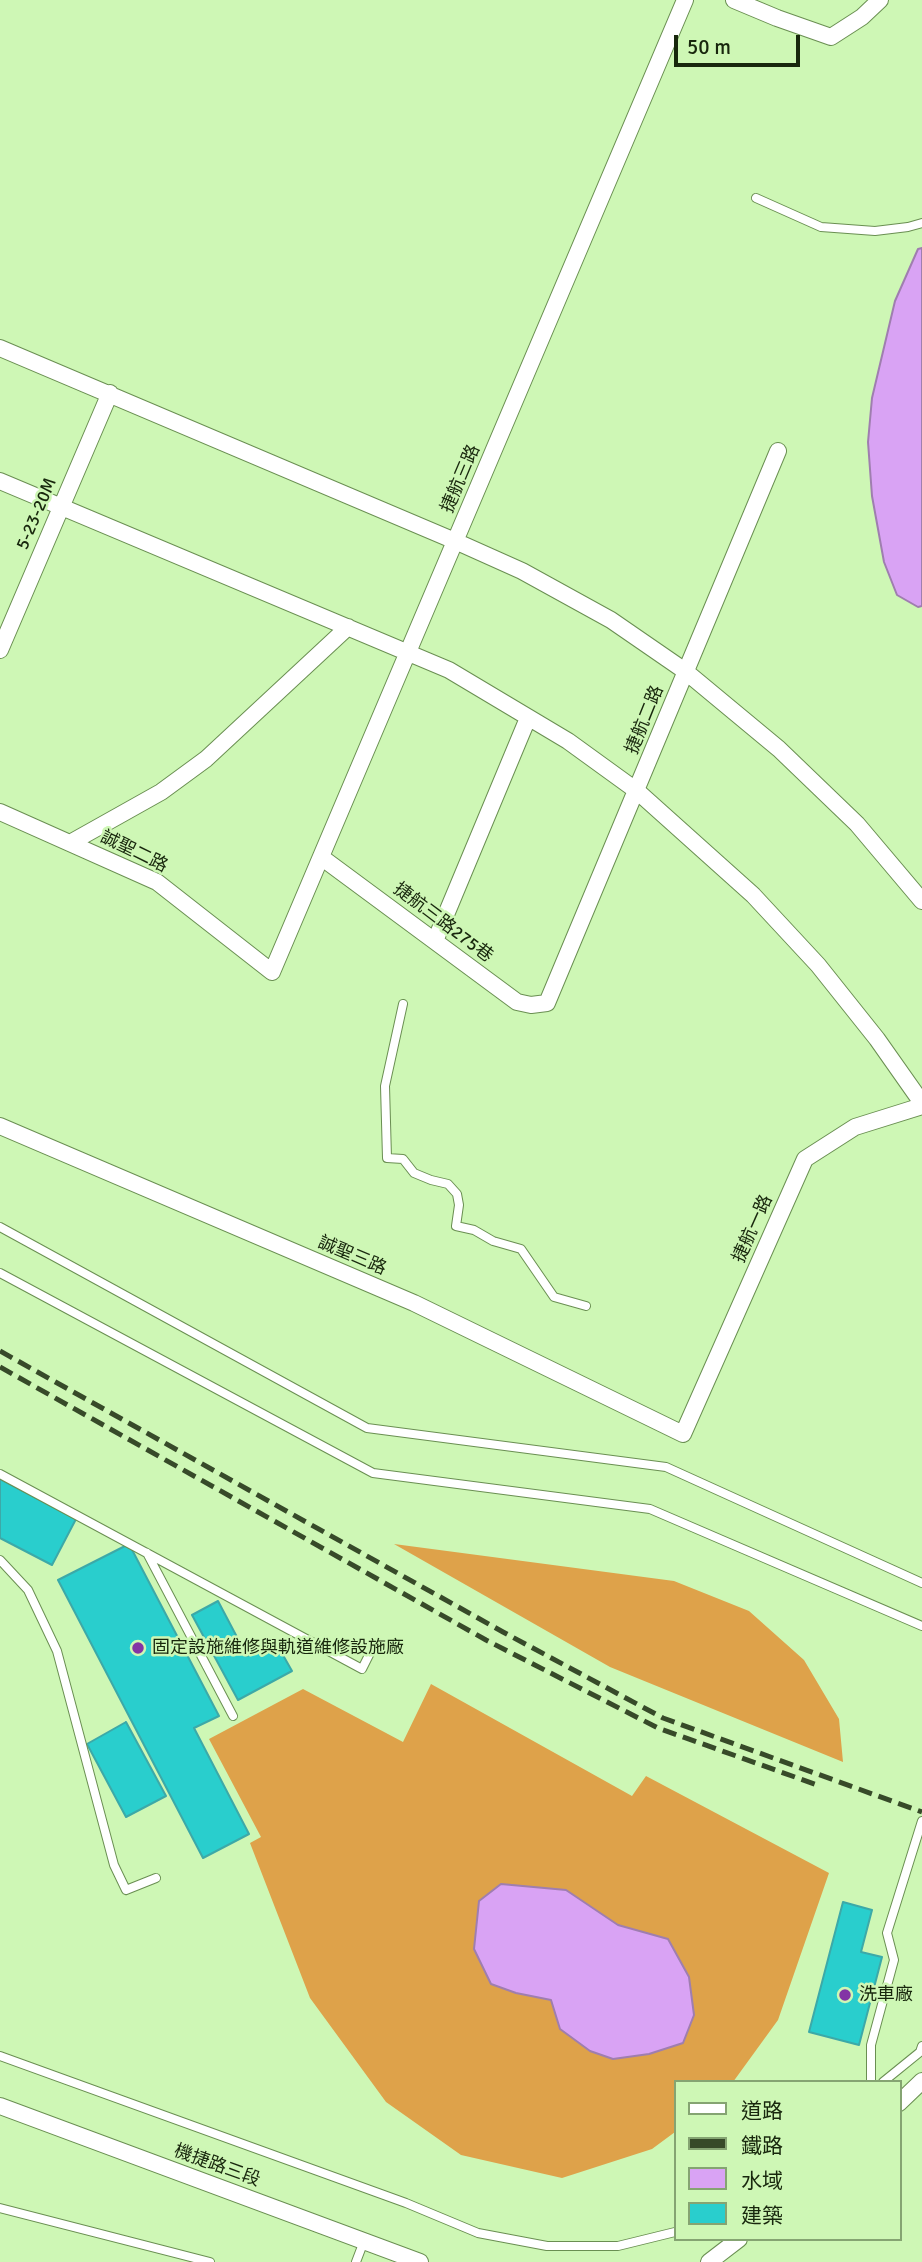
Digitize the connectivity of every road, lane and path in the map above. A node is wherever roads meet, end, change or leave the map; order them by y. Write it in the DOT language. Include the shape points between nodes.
graph roads {
  1 [pos="685,0"];
  2 [pos="734,0"];
  3 [pos="880,0"];
  4 [pos="756,198"];
  5 [pos="922,223"];
  6 [pos="0,348"];
  7 [pos="110,393"];
  8 [pos="778,451"];
  9 [pos="0,481"];
  10 [pos="61,506"];
  11 [pos="456,541"];
  12 [pos="348,627"];
  13 [pos="0,650"];
  14 [pos="408,653"];
  15 [pos="685,671"];
  16 [pos="528,718"];
  17 [pos="637,791"];
  18 [pos="0,812"];
  19 [pos="70,843"];
  20 [pos="321,857"];
  21 [pos="922,901"];
  22 [pos="435,941"];
  23 [pos="272,972"];
  24 [pos="547,1003"];
  25 [pos="403,1004"];
  26 [pos="922,1105"];
  27 [pos="0,1126"];
  28 [pos="0,1227"];
  29 [pos="0,1273"];
  30 [pos="586,1306"];
  31 [pos="683,1434"];
  32 [pos="0,1474"];
  33 [pos="147,1553"];
  34 [pos="1,1561"];
  35 [pos="922,1583"];
  36 [pos="922,1626"];
  37 [pos="373,1647"];
  38 [pos="233,1716"];
  39 [pos="922,1821"];
  40 [pos="156,1878"];
  41 [pos="922,2046"];
  42 [pos="0,2056"];
  43 [pos="871,2080"];
  44 [pos="885,2080"];
  45 [pos="922,2081"];
  46 [pos="901,2102"];
  47 [pos="0,2106"];
  48 [pos="0,2208"];
  49 [pos="674,2232"];
  50 [pos="364,2241"];
  51 [pos="736,2241"];
  52 [pos="210,2262"];
  53 [pos="356,2262"];
  54 [pos="420,2262"];
  55 [pos="709,2262"];
  1 -- 11 [label="street, 捷航三路"];
  2 -- 3 [label="street" via="831,37"];
  4 -- 5 [label="lane" via="821,227 875,231"];
  6 -- 7 [label="street"];
  7 -- 10 [label="street, 5-23-20M"];
  7 -- 11 [label="street"];
  8 -- 15 [label="street, 捷航二路"];
  9 -- 10 [label="street"];
  10 -- 12 [label="street"];
  10 -- 13 [label="street, 5-23-20M"];
  11 -- 14 [label="street, 捷航三路"];
  11 -- 15 [label="street" via="611,620"];
  12 -- 14 [label="street"];
  12 -- 19 [label="street" via="206,759 161,792"];
  14 -- 16 [label="street" via="449,670"];
  14 -- 20 [label="street, 捷航三路"];
  15 -- 17 [label="street, 捷航二路"];
  15 -- 21 [label="street" via="779,748 857,824"];
  16 -- 17 [label="street"];
  16 -- 22 [label="street"];
  17 -- 24 [label="street, 捷航二路"];
  17 -- 26 [label="street" via="753,895 818,965"];
  18 -- 19 [label="street, 誠聖二路"];
  19 -- 23 [label="street, 誠聖二路" via="157,882"];
  20 -- 22 [label="street, 捷航三路275巷"];
  20 -- 23 [label="street, 捷航三路"];
  22 -- 24 [label="street, 捷航三路275巷" via="517,1002"];
  25 -- 30 [label="lane" via="385,1086 387,1158 403,1160 414,1172 448,1184 457,1194 456,1226 521,1250 554,1297"];
  26 -- 31 [label="street, 捷航一路" via="855,1127 805,1160"];
  27 -- 31 [label="street, 誠聖三路" via="415,1303"];
  28 -- 35 [label="lane" via="367,1428 666,1466"];
  29 -- 36 [label="lane" via="373,1473 650,1509"];
  32 -- 33 [label="lane"];
  33 -- 37 [label="lane" via="362,1669"];
  33 -- 38 [label="lane"];
  34 -- 40 [label="lane" via="28,1590 57,1651 114,1865 126,1890"];
  39 -- 43 [label="lane" via="887,1933 894,1960 871,2045"];
  41 -- 44 [label="lane"];
  42 -- 49 [label="lane" via="478,2233 547,2246 618,2246"];
  45 -- 46 [label="street"];
  47 -- 50 [label="street, 機捷路三段"];
  48 -- 52 [label="lane"];
  50 -- 53 [label="lane"];
  50 -- 54 [label="street, 機捷路三段"];
  51 -- 55 [label="street"];
}
